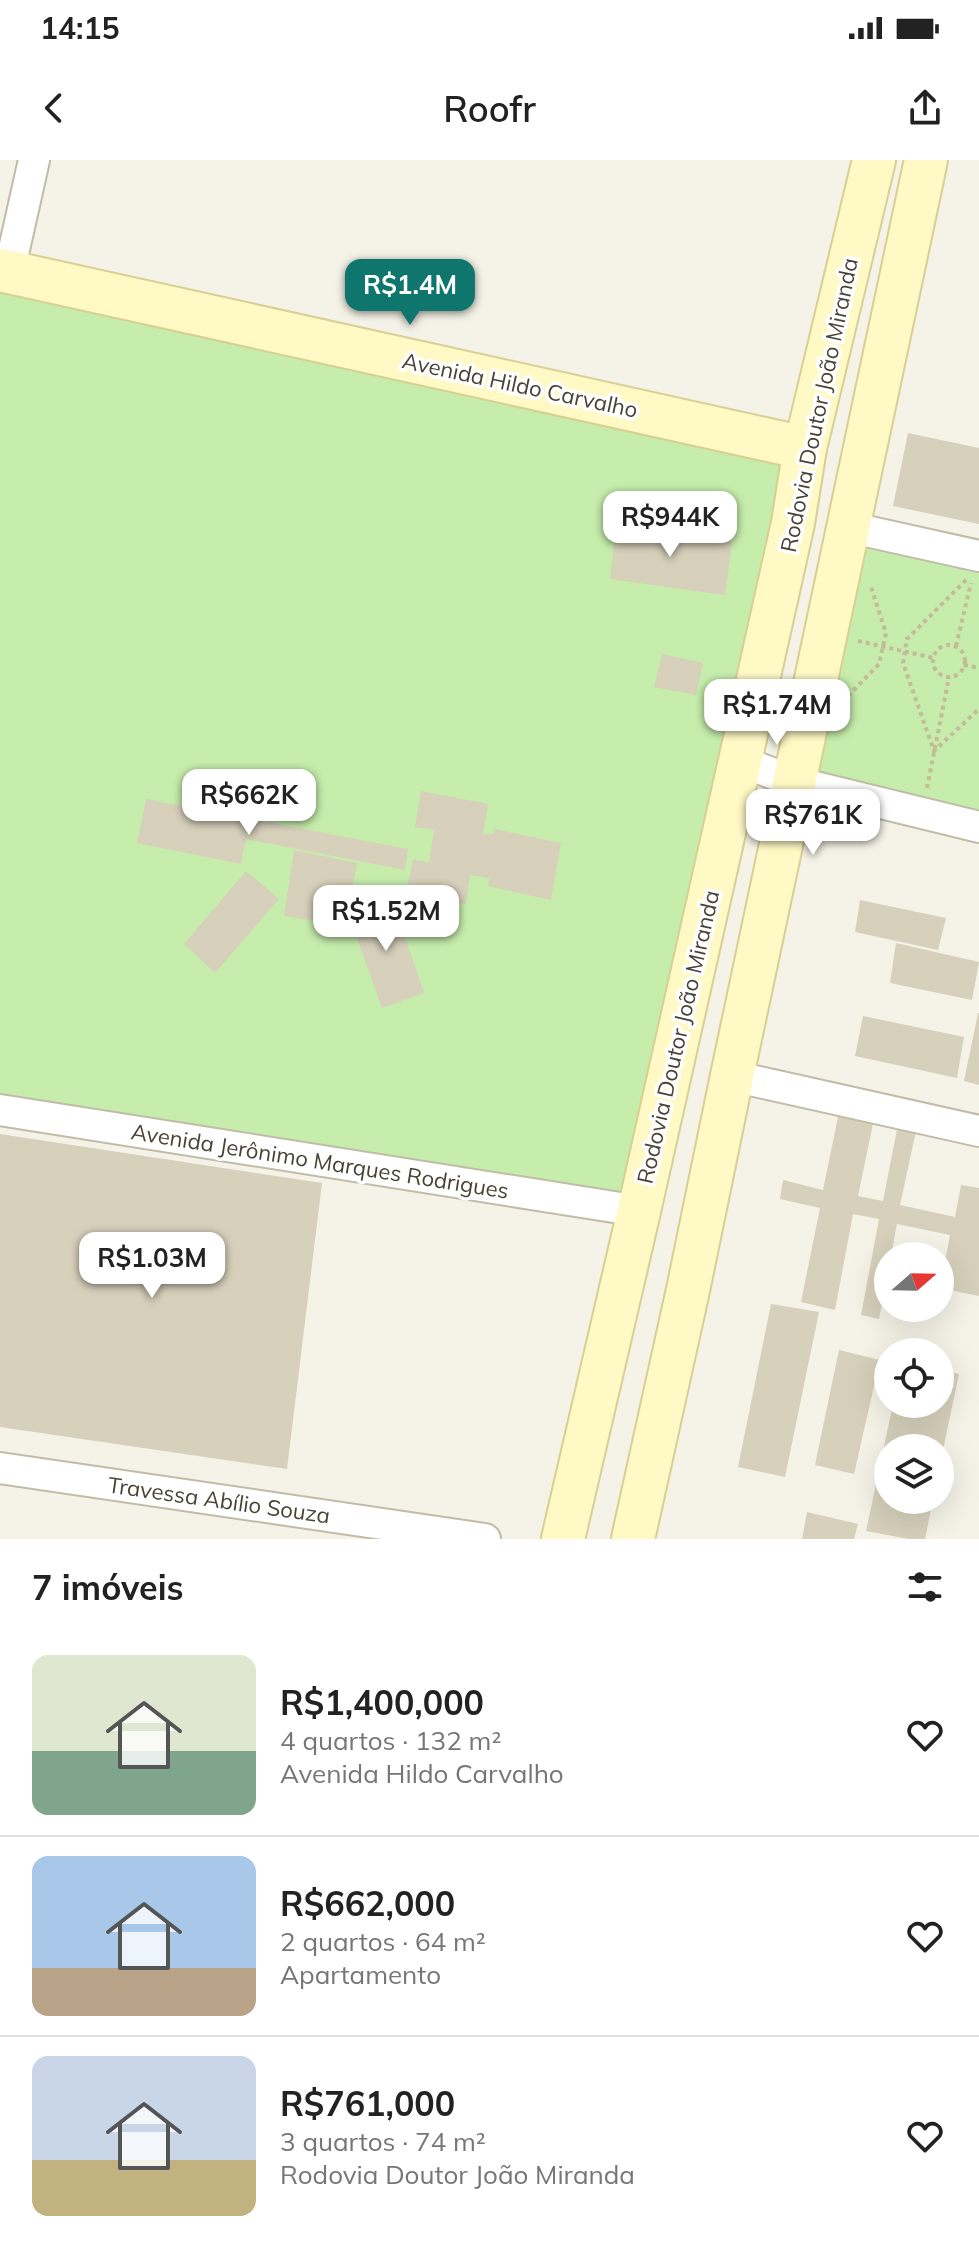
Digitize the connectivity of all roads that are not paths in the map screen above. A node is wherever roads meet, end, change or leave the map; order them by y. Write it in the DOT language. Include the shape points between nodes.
graph roads {
  1 [pos="34,160"];
  2 [pos="874,160"];
  3 [pos="926,160"];
  4 [pos="5,271"];
  5 [pos="805,448"];
  6 [pos="848,527"];
  7 [pos="979,556"];
  8 [pos="740,761"];
  9 [pos="795,782"];
  10 [pos="979,827"];
  11 [pos="732,1076"];
  12 [pos="0,1110"];
  13 [pos="979,1131"];
  14 [pos="639,1211"];
  15 [pos="0,1468"];
  16 [pos="485,1539"];
  17 [pos="563,1539"];
  18 [pos="633,1539"];
  1 -- 4 [label="street"];
  2 -- 5 [label="main road, Rodovia Doutor João Miranda"];
  3 -- 6 [label="main road"];
  4 -- 5 [label="main road, Avenida Hildo Carvalho"];
  5 -- 8 [label="main road, Rodovia Doutor João Miranda"];
  6 -- 7 [label="street"];
  6 -- 9 [label="main road"];
  8 -- 9 [label="street"];
  8 -- 14 [label="main road, Rodovia Doutor João Miranda"];
  9 -- 10 [label="street"];
  9 -- 11 [label="main road"];
  11 -- 13 [label="street"];
  11 -- 18 [label="main road"];
  12 -- 14 [label="street, Avenida Jerônimo Marques Rodrigues"];
  14 -- 17 [label="main road, Rodovia Doutor João Miranda"];
  15 -- 16 [label="street, Travessa Abílio Souza"];
}
